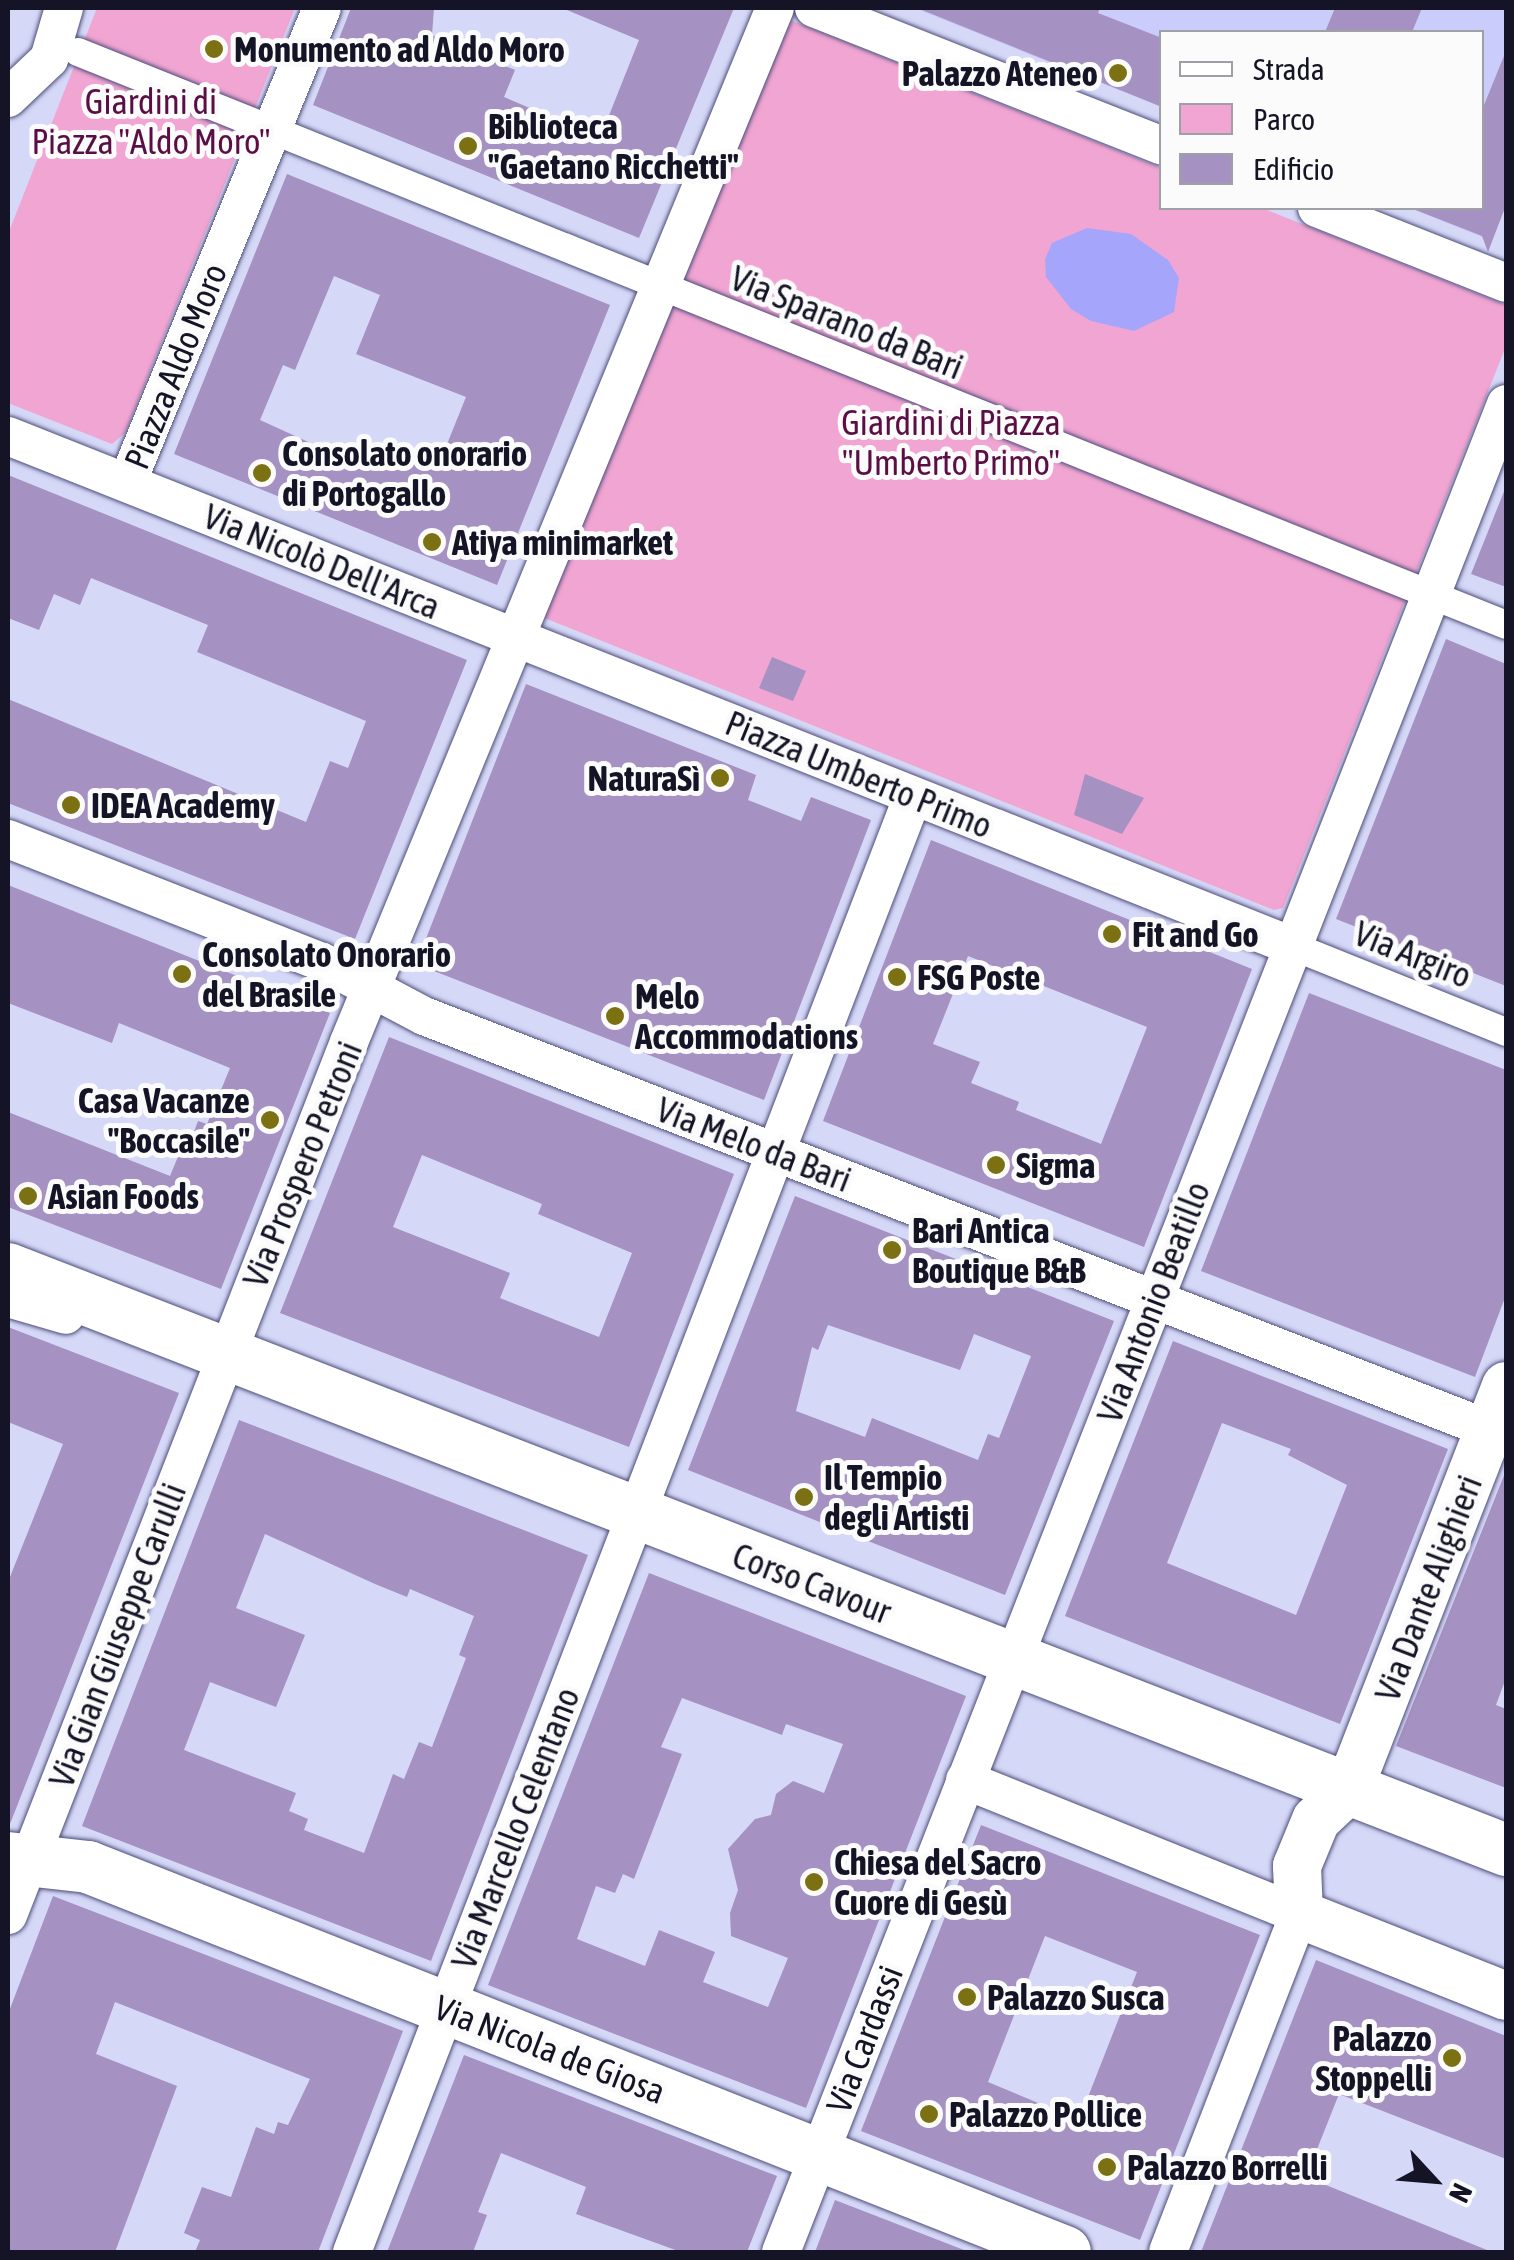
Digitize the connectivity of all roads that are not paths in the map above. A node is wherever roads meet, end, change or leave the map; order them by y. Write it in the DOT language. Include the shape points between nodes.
graph roads {
  1 [pos="64,8"];
  2 [pos="322,8"];
  3 [pos="774,8"];
  4 [pos="814,8"];
  5 [pos="78,52"];
  6 [pos="8,98"];
  7 [pos="272,130"];
  8 [pos="1159,145"];
  9 [pos="1322,210"];
  10 [pos="1506,284"];
  11 [pos="662,288"];
  12 [pos="1506,404"];
  13 [pos="8,436"];
  14 [pos="127,483"];
  15 [pos="1430,594"];
  16 [pos="1506,625"];
  17 [pos="518,640"];
  18 [pos="913,796"];
  19 [pos="8,839"];
  20 [pos="1292,946"];
  21 [pos="373,991"];
  22 [pos="1506,1032"];
  23 [pos="777,1152"];
  24 [pos="8,1269"];
  25 [pos="8,1298"];
  26 [pos="1154,1300"];
  27 [pos="118,1312"];
  28 [pos="226,1356"];
  29 [pos="1506,1386"];
  30 [pos="1498,1433"];
  31 [pos="637,1516"];
  32 [pos="1013,1658"];
  33 [pos="965,1780"];
  34 [pos="1349,1790"];
  35 [pos="1506,1850"];
  36 [pos="15,1854"];
  37 [pos="1299,1914"];
  38 [pos="8,1915"];
  39 [pos="1506,1996"];
  40 [pos="445,2008"];
  41 [pos="818,2155"];
  42 [pos="352,2252"];
  43 [pos="781,2252"];
  44 [pos="1065,2252"];
  45 [pos="1168,2252"];
  1 -- 6 [label="street" via="49,59"];
  2 -- 7 [label="street, Piazza Aldo Moro"];
  3 -- 11 [label="street"];
  4 -- 8 [label="street"];
  5 -- 7 [label="street"];
  7 -- 11 [label="street, Via Sparano da Bari"];
  7 -- 14 [label="street, Piazza Aldo Moro"];
  9 -- 10 [label="street"];
  11 -- 15 [label="street, Via Sparano da Bari"];
  11 -- 17 [label="street"];
  12 -- 15 [label="street"];
  13 -- 14 [label="street, Piazza Aldo Moro"];
  14 -- 17 [label="street, Via Nicolò Dell'Arca"];
  15 -- 16 [label="street, Via Sparano da Bari"];
  15 -- 20 [label="street"];
  17 -- 18 [label="street, Piazza Umberto Primo"];
  17 -- 21 [label="street, Via Prospero Petroni"];
  18 -- 20 [label="street, Piazza Umberto Primo"];
  18 -- 23 [label="street, Via Marcello Celentano"];
  19 -- 21 [label="street, Via Melo da Bari" via="322,962"];
  20 -- 22 [label="street, Via Argiro"];
  20 -- 26 [label="street, Via Antonio Beatillo"];
  21 -- 23 [label="street, Via Melo da Bari"];
  21 -- 28 [label="street, Via Prospero Petroni"];
  23 -- 26 [label="street, Via Melo da Bari"];
  23 -- 31 [label="street, Via Marcello Celentano"];
  24 -- 27 [label="main road, Corso Cavour"];
  25 -- 27 [label="street, Corso Cavour" via="62,1315"];
  26 -- 30 [label="street, Via Melo da Bari"];
  26 -- 32 [label="street, Via Antonio Beatillo"];
  27 -- 28 [label="main road, Corso Cavour"];
  28 -- 31 [label="main road, Corso Cavour"];
  28 -- 36 [label="street, Via Gian Giuseppe Carulli"];
  29 -- 30 [label="street, Via Dante Alighieri"];
  30 -- 34 [label="street, Via Dante Alighieri"];
  31 -- 32 [label="main road, Corso Cavour"];
  31 -- 40 [label="street, Via Marcello Celentano"];
  32 -- 33 [label="street, Via Cardassi"];
  32 -- 34 [label="main road, Corso Cavour"];
  33 -- 37 [label="street"];
  33 -- 41 [label="street, Via Cardassi"];
  34 -- 35 [label="main road, Corso Cavour"];
  34 -- 37 [label="street" via="1304,1838 1297,1866"];
  36 -- 38 [label="street, Via Gian Giuseppe Carulli"];
  36 -- 40 [label="main road, Via Nicola de Giosa" via="88,1867"];
  37 -- 39 [label="street"];
  37 -- 45 [label="street"];
  40 -- 41 [label="main road, Via Nicola de Giosa"];
  40 -- 42 [label="street, Via Marcello Celentano"];
  41 -- 43 [label="street, Via Cardassi"];
  41 -- 44 [label="main road, Via Nicola de Giosa"];
}
